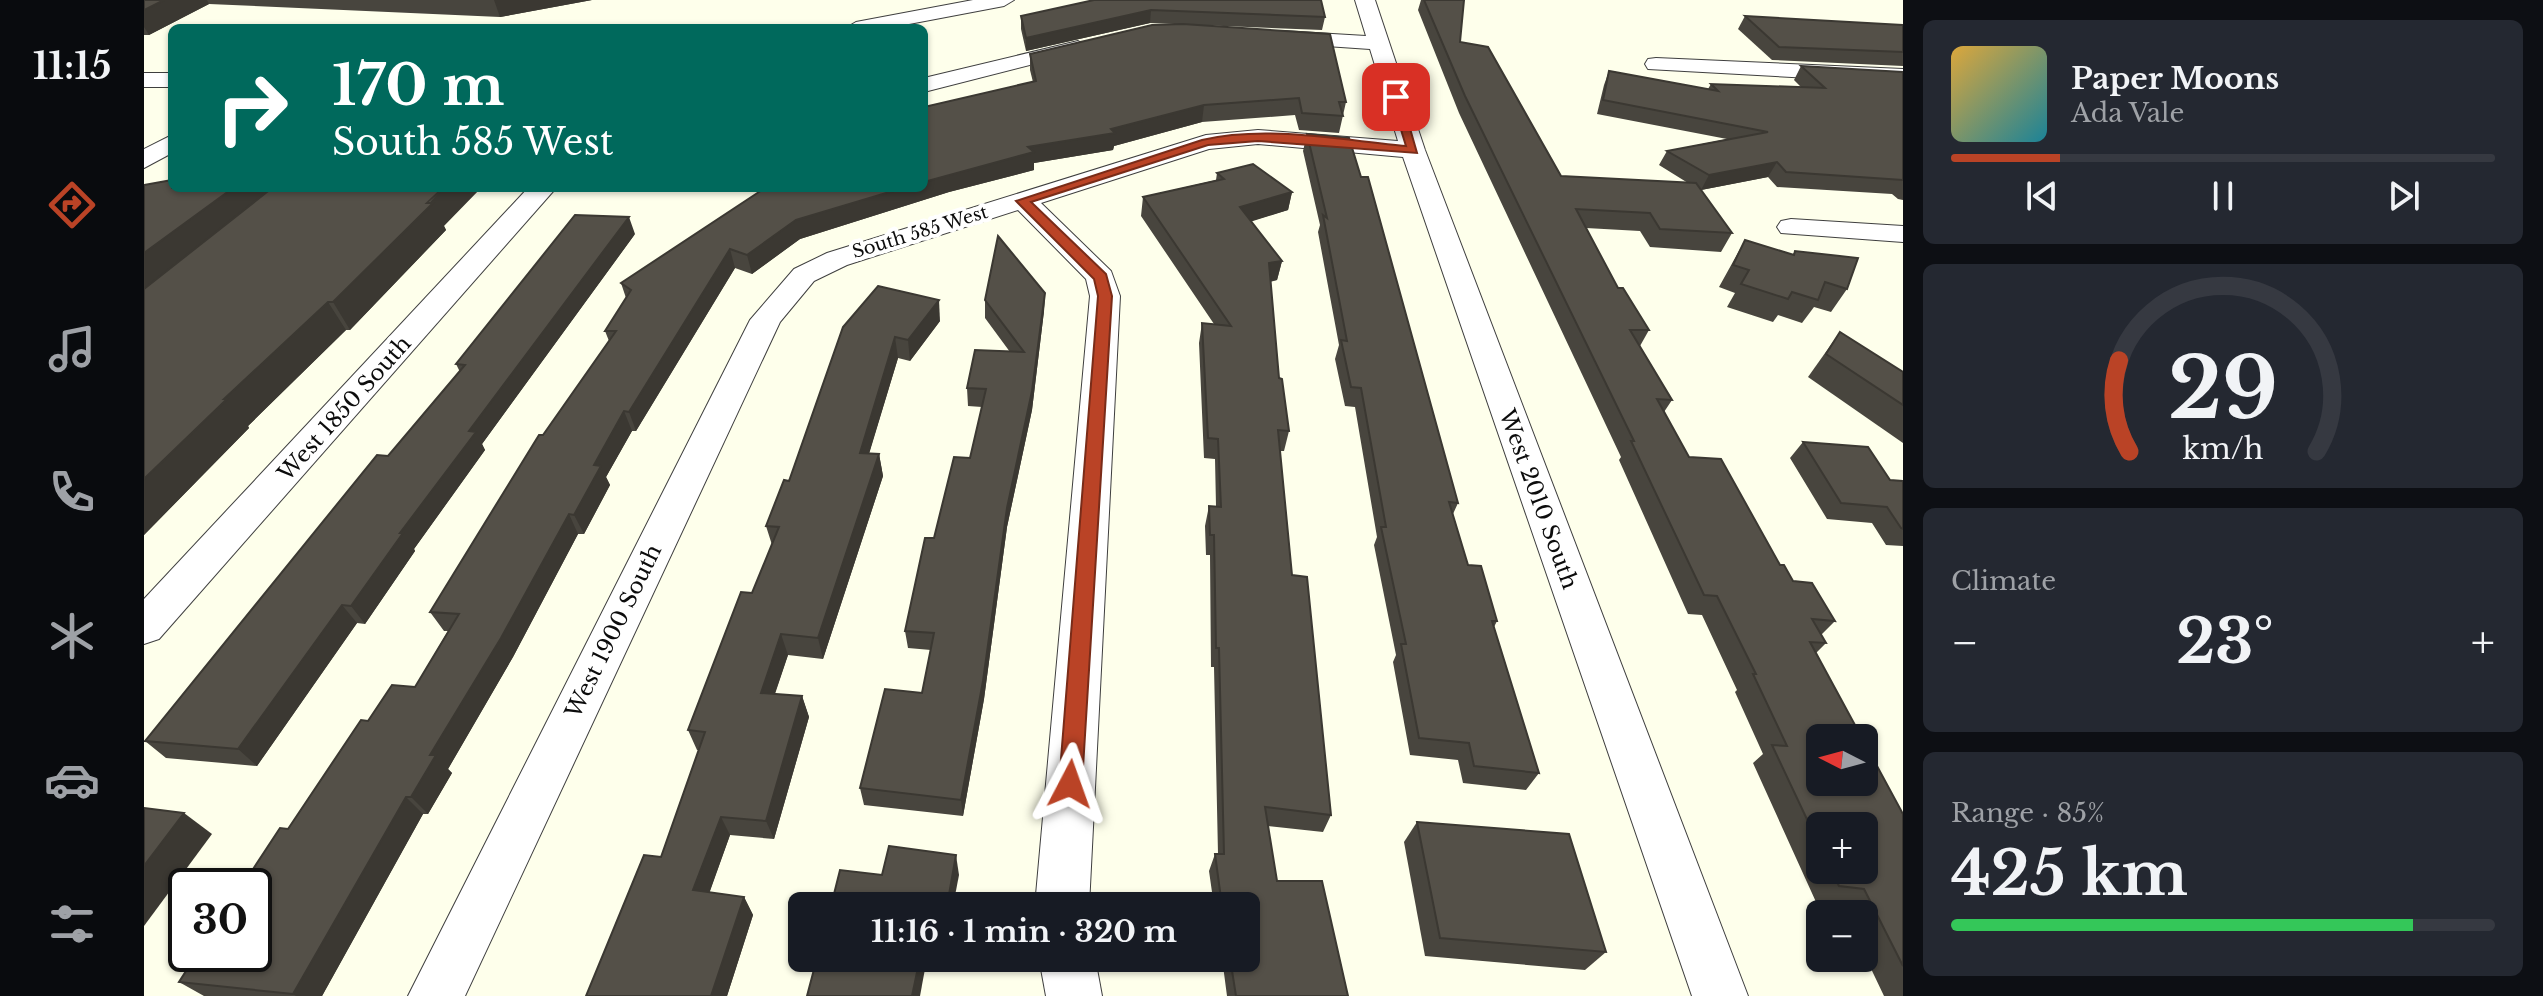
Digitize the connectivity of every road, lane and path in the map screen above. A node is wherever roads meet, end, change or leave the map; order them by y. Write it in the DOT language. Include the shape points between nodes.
graph roads {
  1 [pos="1004,0"];
  2 [pos="1365,0"];
  3 [pos="877,24"];
  4 [pos="1258,36"];
  5 [pos="1379,43"];
  6 [pos="1093,44"];
  7 [pos="1656,64"];
  8 [pos="1903,76"];
  9 [pos="144,80"];
  10 [pos="168,80"];
  11 [pos="928,84"];
  12 [pos="168,145"];
  13 [pos="1413,150"];
  14 [pos="144,160"];
  15 [pos="539,192"];
  16 [pos="1023,201"];
  17 [pos="1791,227"];
  18 [pos="1903,234"];
  19 [pos="804,275"];
  20 [pos="144,627"];
  21 [pos="1063,892"];
  22 [pos="1070,972"];
  23 [pos="436,996"];
  24 [pos="1074,996"];
  25 [pos="1720,996"];
  1 -- 3 [label="street"];
  2 -- 5 [label="street, West 2010 South"];
  4 -- 5 [label="street"];
  5 -- 13 [label="street, West 2010 South"];
  6 -- 11 [label="street"];
  7 -- 8 [label="street"];
  9 -- 10 [label="street"];
  12 -- 14 [label="street"];
  13 -- 16 [label="street, South 585 West" via="1228,138"];
  13 -- 25 [label="street, West 2010 South"];
  15 -- 20 [label="street, West 1850 South"];
  16 -- 19 [label="street, South 585 West" via="875,244"];
  16 -- 21 [label="street" via="1101,277 1105,296"];
  17 -- 18 [label="street"];
  19 -- 23 [label="street, West 1900 South" via="766,320"];
  22 -- 24 [label="street"];
}
